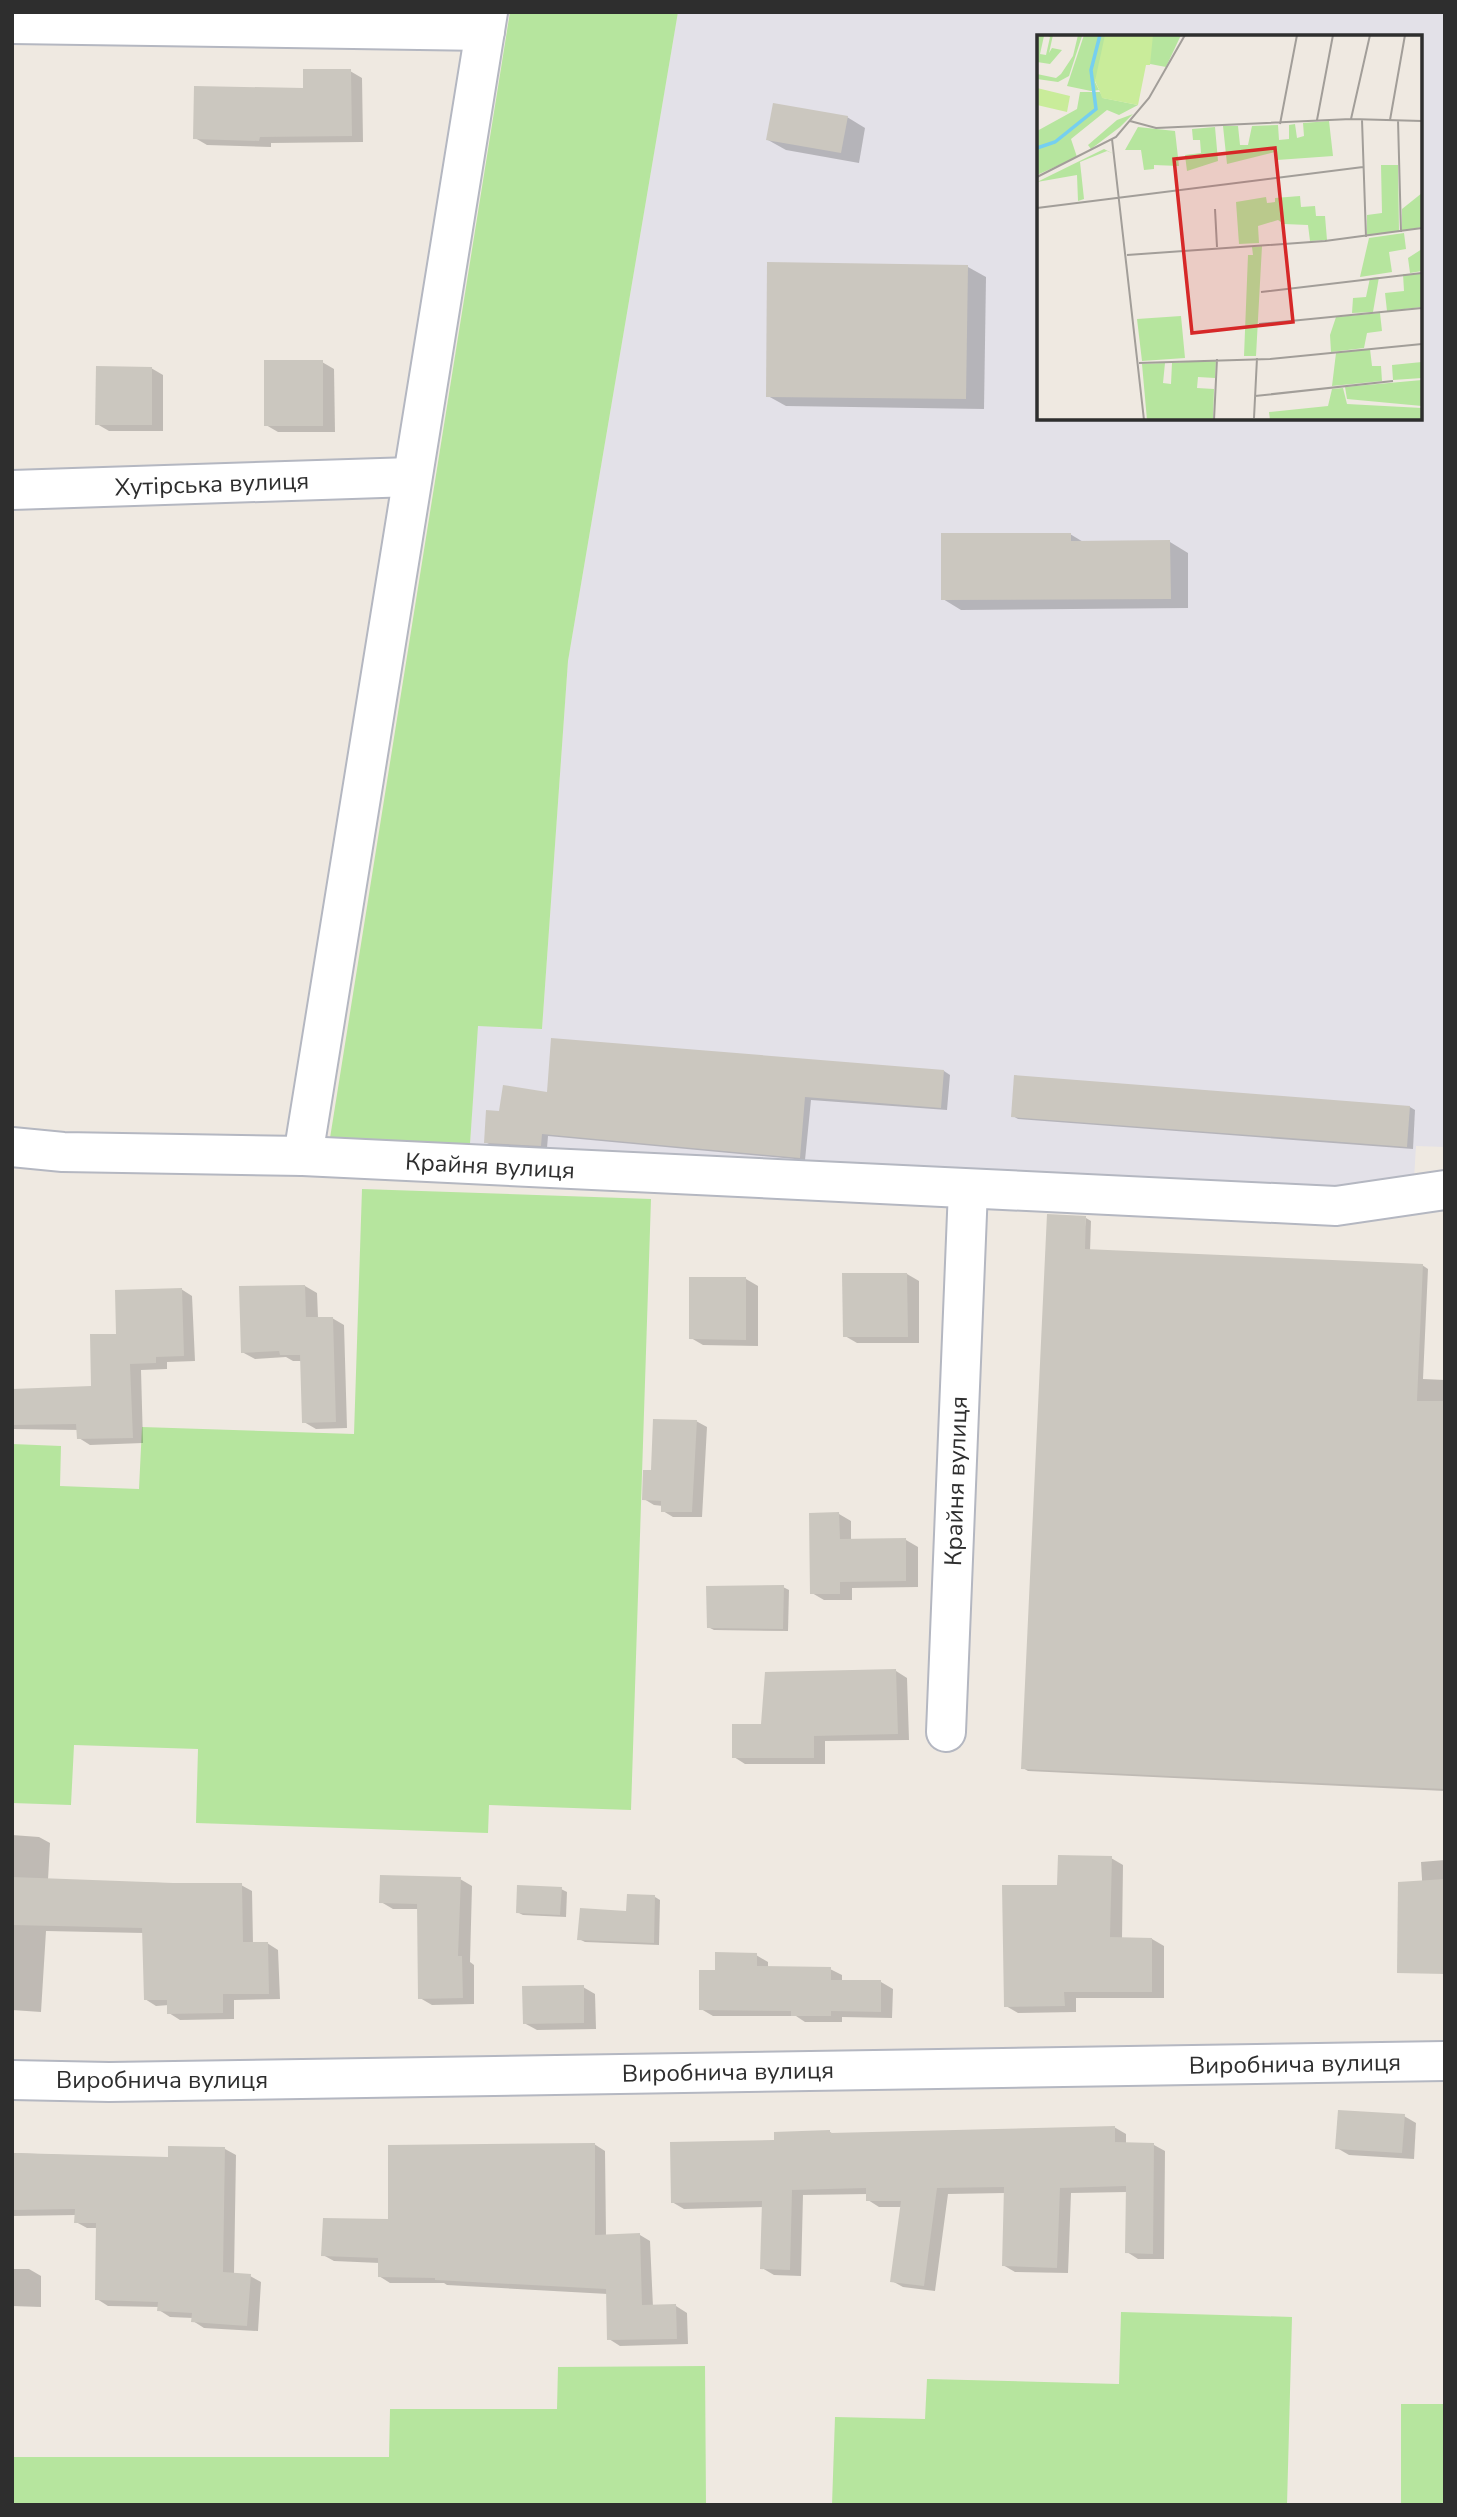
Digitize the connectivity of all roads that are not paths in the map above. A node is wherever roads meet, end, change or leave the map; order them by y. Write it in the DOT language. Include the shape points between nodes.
graph roads {
  1 [pos="487,21"];
  2 [pos="12,24"];
  3 [pos="412,477"];
  4 [pos="12,490"];
  5 [pos="12,1147"];
  6 [pos="303,1157"];
  7 [pos="968,1189"];
  8 [pos="1445,1190"];
  9 [pos="946,1732"];
  10 [pos="1445,2062"];
  11 [pos="12,2080"];
  1 -- 2 [label="street"];
  1 -- 3 [label="street"];
  3 -- 4 [label="street, Хутірська вулиця"];
  3 -- 6 [label="street"];
  5 -- 6 [label="street, Крайня вулиця"];
  6 -- 7 [label="street, Крайня вулиця"];
  7 -- 8 [label="street, Крайня вулиця" via="1336,1206"];
  7 -- 9 [label="street, Крайня вулиця"];
  10 -- 11 [label="street, Виробнича вулиця"];
}
